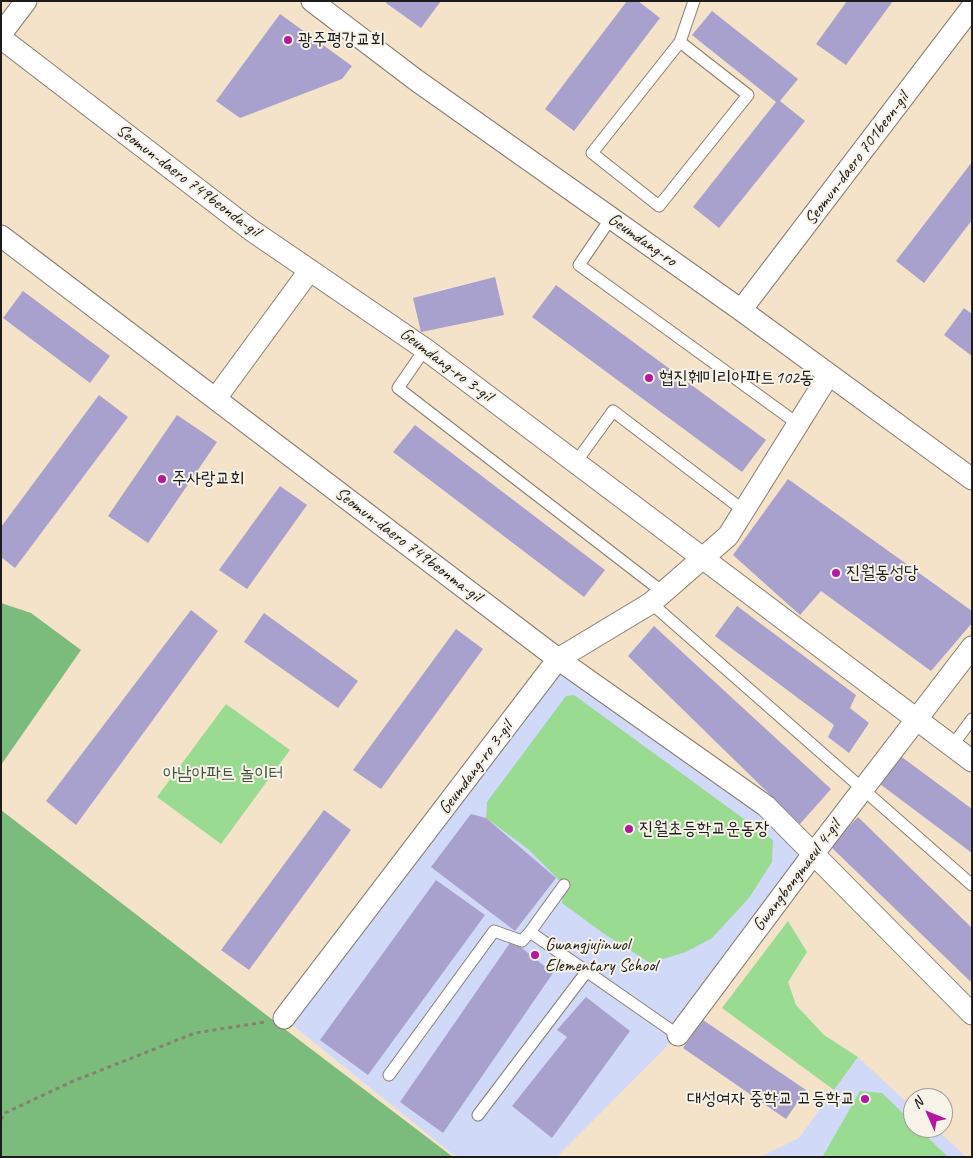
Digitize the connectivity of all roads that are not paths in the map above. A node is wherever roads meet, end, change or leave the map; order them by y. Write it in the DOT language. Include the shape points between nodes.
graph roads {
  1 [pos="26,1"];
  2 [pos="312,1"];
  3 [pos="694,1"];
  4 [pos="972,7"];
  5 [pos="1,36"];
  6 [pos="680,42"];
  7 [pos="611,218"];
  8 [pos="1,236"];
  9 [pos="310,270"];
  10 [pos="741,310"];
  11 [pos="380,317"];
  12 [pos="425,349"];
  13 [pos="828,376"];
  14 [pos="216,398"];
  15 [pos="798,424"];
  16 [pos="576,462"];
  17 [pos="972,479"];
  18 [pos="743,510"];
  19 [pos="704,558"];
  20 [pos="658,598"];
  21 [pos="972,647"];
  22 [pos="558,659"];
  23 [pos="916,717"];
  24 [pos="972,720"];
  25 [pos="952,746"];
  26 [pos="972,761"];
  27 [pos="862,790"];
  28 [pos="814,853"];
  29 [pos="564,885"];
  30 [pos="972,885"];
  31 [pos="530,932"];
  32 [pos="587,971"];
  33 [pos="972,1014"];
  34 [pos="284,1018"];
  35 [pos="678,1035"];
  36 [pos="389,1075"];
  37 [pos="478,1115"];
  1 -- 5 [label="street"];
  2 -- 7 [label="street, Geumdang-ro" via="416,80"];
  3 -- 6 [label="lane"];
  4 -- 10 [label="street, Seomun-daero 701beon-gil"];
  5 -- 9 [label="street, Seomun-daero 749beonda-gil" via="251,230"];
  6 -- 6 [label="lane" via="748,95 659,206 592,153"];
  7 -- 10 [label="street, Geumdang-ro"];
  7 -- 15 [label="lane" via="579,265"];
  8 -- 14 [label="street, Seomun-daero 749beonma-gil"];
  9 -- 11 [label="street, Seomun-daero 749beonda-gil"];
  9 -- 14 [label="street"];
  10 -- 13 [label="street, Geumdang-ro"];
  11 -- 12 [label="street, Geumdang-ro 3-gil"];
  12 -- 16 [label="street, Geumdang-ro 3-gil"];
  12 -- 20 [label="lane" via="398,388"];
  13 -- 15 [label="street, Geumdang-ro 3-gil"];
  13 -- 17 [label="street, Geumdang-ro"];
  14 -- 22 [label="street, Seomun-daero 749beonma-gil"];
  15 -- 18 [label="street, Geumdang-ro 3-gil"];
  16 -- 18 [label="lane" via="613,411"];
  16 -- 19 [label="street, Geumdang-ro 3-gil"];
  18 -- 19 [label="street, Geumdang-ro 3-gil" via="728,536"];
  19 -- 20 [label="street, Geumdang-ro 3-gil"];
  19 -- 23 [label="street"];
  20 -- 22 [label="street, Geumdang-ro 3-gil"];
  20 -- 27 [label="lane"];
  21 -- 23 [label="street, Gwangbongmaeul 4-gil"];
  22 -- 28 [label="street, Seomun-daero 749beonma-gil" via="766,806"];
  22 -- 34 [label="street, Geumdang-ro 3-gil"];
  23 -- 25 [label="street"];
  23 -- 27 [label="street, Gwangbongmaeul 4-gil"];
  24 -- 25 [label="lane"];
  25 -- 26 [label="street"];
  27 -- 28 [label="street, Gwangbongmaeul 4-gil"];
  27 -- 30 [label="lane"];
  28 -- 33 [label="street, Seomun-daero 749beonma-gil"];
  28 -- 35 [label="street, Gwangbongmaeul 4-gil"];
  29 -- 31 [label="lane"];
  31 -- 32 [label="lane"];
  31 -- 36 [label="lane" via="522,941 494,931"];
  32 -- 35 [label="lane"];
  32 -- 37 [label="lane"];
}
